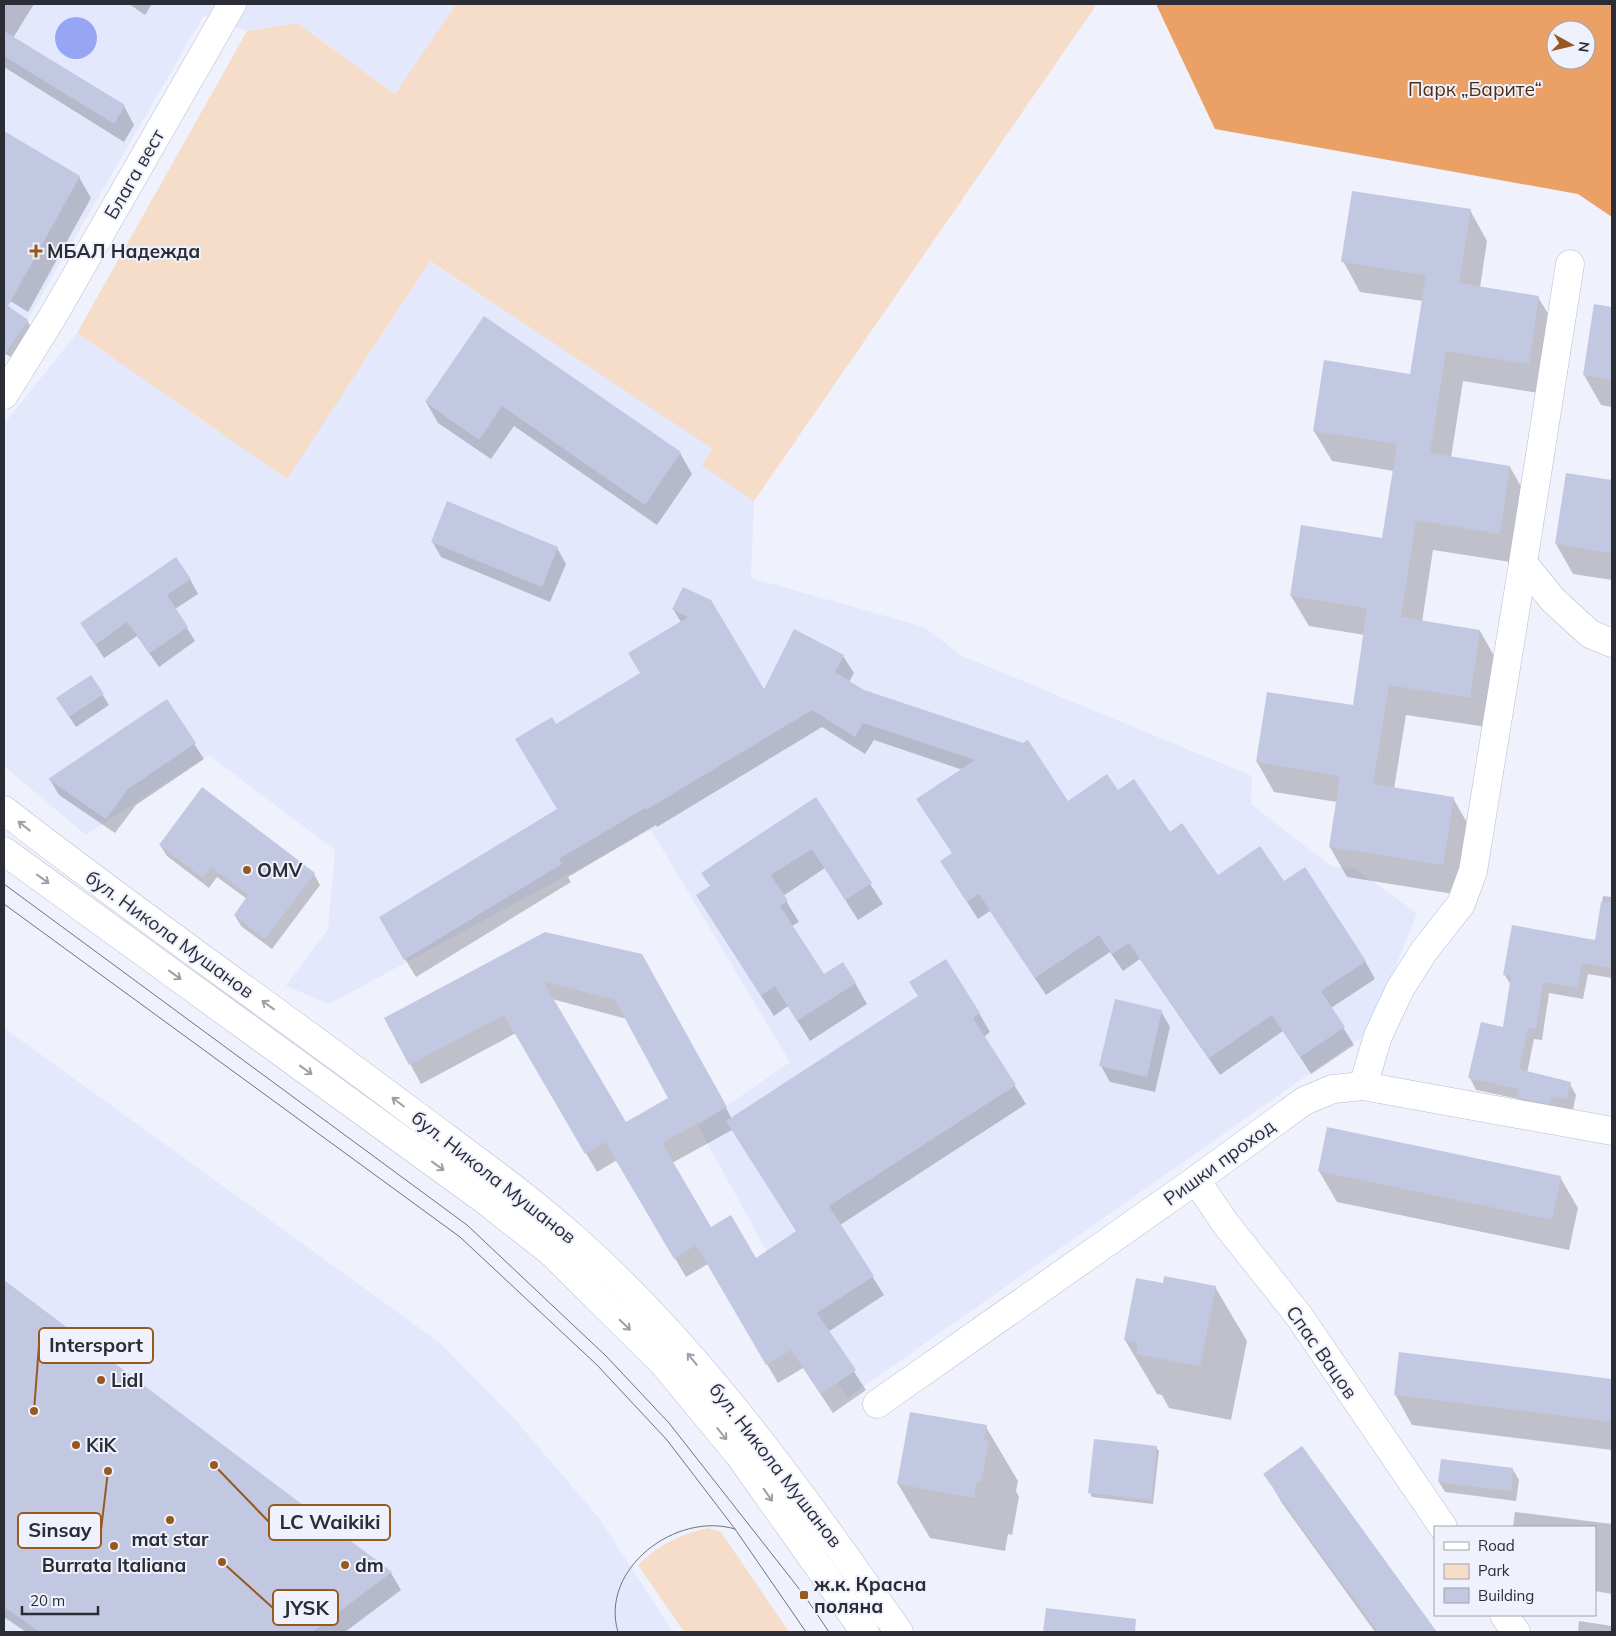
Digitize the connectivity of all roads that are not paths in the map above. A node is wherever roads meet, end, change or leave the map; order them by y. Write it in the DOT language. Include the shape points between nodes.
graph roads {
  1 [pos="232,4"];
  2 [pos="1570,264"];
  3 [pos="4,395"];
  4 [pos="1523,564"];
  5 [pos="1612,643"];
  6 [pos="4,810"];
  7 [pos="4,851"];
  8 [pos="1363,1086"];
  9 [pos="1612,1131"];
  10 [pos="1196,1180"];
  11 [pos="877,1404"];
  12 [pos="1442,1526"];
  13 [pos="1505,1616"];
  14 [pos="865,1632"];
  15 [pos="899,1632"];
  16 [pos="1516,1632"];
  1 -- 3 [label="street, Блага вест" via="53,316"];
  2 -- 4 [label="street"];
  4 -- 5 [label="street" via="1553,600 1590,634"];
  4 -- 8 [label="street" via="1473,871 1461,904 1424,951 1400,989 1378,1036"];
  15 -- 6 [label="street, бул. Никола Мушанов, one-way" via="807,1501 672,1334 575,1239 306,1032 73,864"];
  7 -- 14 [label="street, бул. Никола Мушанов, one-way" via="486,1201 551,1252 664,1364 740,1455"];
  8 -- 9 [label="street, Ришки проход"];
  8 -- 10 [label="street, Ришки проход" via="1333,1089 1304,1101"];
  10 -- 11 [label="street, Ришки проход"];
  10 -- 12 [label="street, Спас Вацов" via="1225,1223 1299,1316"];
  13 -- 16 [label="street"];
}
